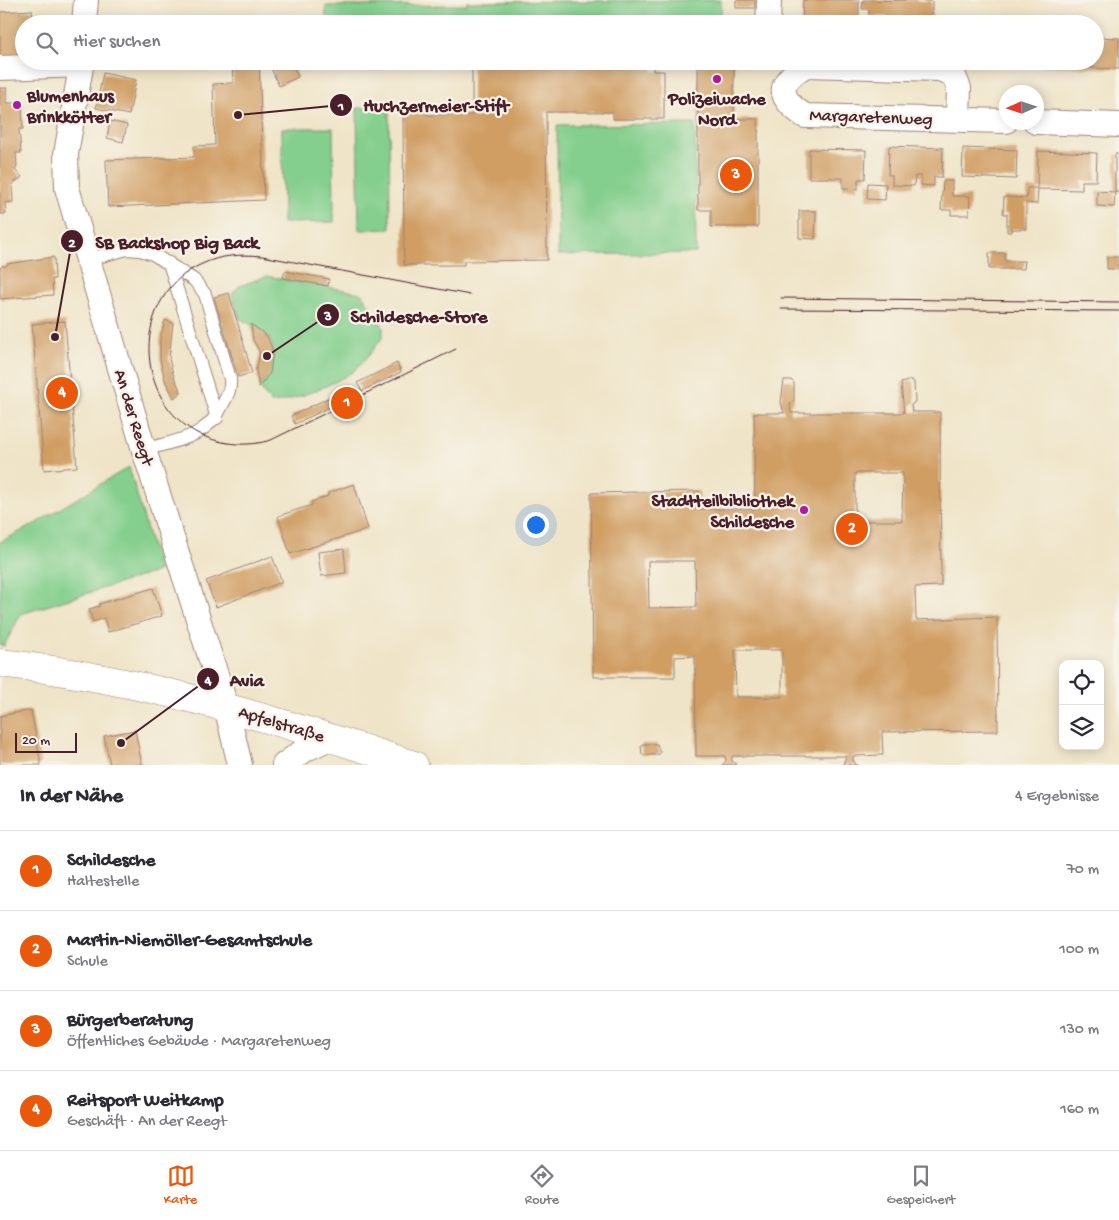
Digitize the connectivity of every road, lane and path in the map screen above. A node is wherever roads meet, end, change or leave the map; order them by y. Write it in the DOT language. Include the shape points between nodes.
graph roads {
  1 [pos="86,0"];
  2 [pos="769,0"];
  3 [pos="85,15"];
  4 [pos="768,15"];
  5 [pos="15,67"];
  6 [pos="0,68"];
  7 [pos="80,70"];
  8 [pos="782,70"];
  9 [pos="942,70"];
  10 [pos="958,119"];
  11 [pos="999,121"];
  12 [pos="1044,122"];
  13 [pos="1119,125"];
  14 [pos="87,260"];
  15 [pos="169,263"];
  16 [pos="217,418"];
  17 [pos="144,450"];
  18 [pos="0,663"];
  19 [pos="226,706"];
  20 [pos="330,738"];
  21 [pos="240,765"];
  22 [pos="284,765"];
  23 [pos="414,765"];
  1 -- 3 [label="street"];
  2 -- 4 [label="street"];
  5 -- 6 [label="street, An der Reegt"];
  7 -- 14 [label="street, An der Reegt" via="66,172"];
  8 -- 10 [label="street, Margaretenweg" via="784,94 791,107 805,116"];
  9 -- 10 [label="street, Margaretenweg" via="953,74 959,88"];
  10 -- 11 [label="street, Margaretenweg"];
  12 -- 13 [label="street"];
  14 -- 15 [label="lane" via="134,249"];
  14 -- 17 [label="street, An der Reegt"];
  15 -- 16 [label="lane"];
  15 -- 16 [label="lane" via="200,287 210,312 230,380 230,391"];
  16 -- 17 [label="lane" via="198,433"];
  17 -- 19 [label="street, An der Reegt"];
  18 -- 19 [label="street, Apfelstraße" via="83,676"];
  19 -- 20 [label="street, Apfelstraße"];
  19 -- 21 [label="street, An der Reegt"];
  20 -- 22 [label="street" via="306,749"];
  20 -- 23 [label="street, Apfelstraße"];
}
